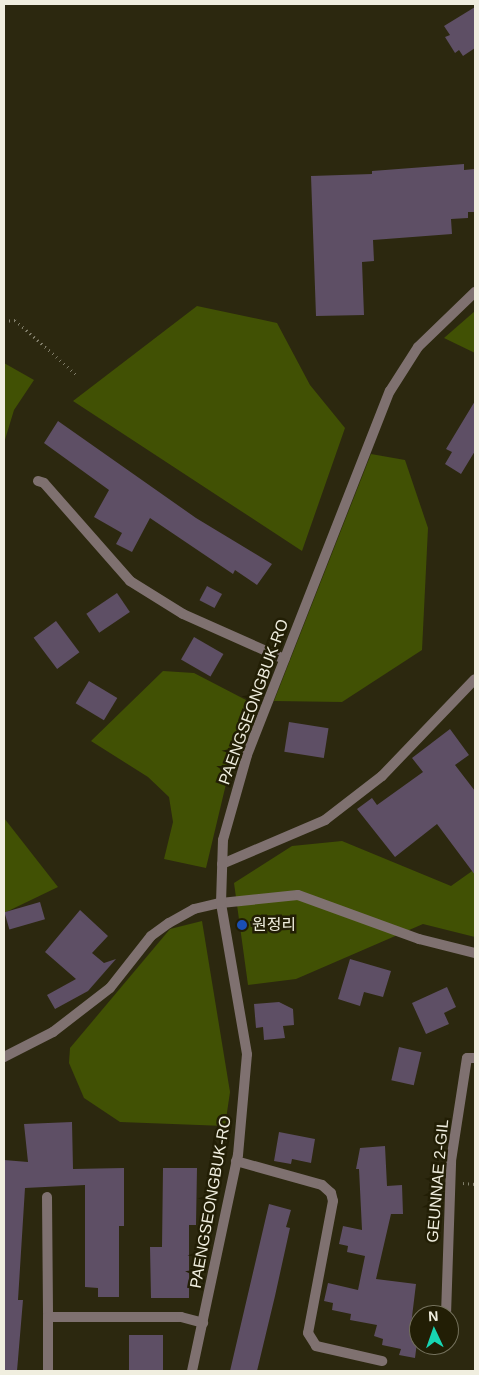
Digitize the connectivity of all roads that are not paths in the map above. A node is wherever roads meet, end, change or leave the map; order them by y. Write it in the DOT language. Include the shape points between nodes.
graph roads {
  1 [pos="475,292"];
  2 [pos="38,481"];
  3 [pos="284,659"];
  4 [pos="475,679"];
  5 [pos="222,864"];
  6 [pos="221,903"];
  7 [pos="475,953"];
  8 [pos="4,1057"];
  9 [pos="475,1058"];
  10 [pos="236,1161"];
  11 [pos="47,1197"];
  12 [pos="446,1305"];
  13 [pos="48,1317"];
  14 [pos="203,1323"];
  15 [pos="382,1361"];
  16 [pos="48,1371"];
  17 [pos="192,1371"];
  1 -- 3 [label="street, PAENGSEONGBUK-RO" via="418,348 390,390"];
  2 -- 3 [label="street" via="50,489 130,581 183,614"];
  3 -- 5 [label="street, PAENGSEONGBUK-RO" via="247,756 222,840"];
  4 -- 5 [label="street" via="382,776 325,820"];
  5 -- 6 [label="street, PAENGSEONGBUK-RO"];
  6 -- 7 [label="street" via="298,895 420,939"];
  6 -- 8 [label="street" via="194,909 169,923 151,936 110,988 53,1032"];
  6 -- 10 [label="street, PAENGSEONGBUK-RO" via="247,1054"];
  9 -- 12 [label="street, GEUNNAE 2-GIL" via="467,1058 451,1162"];
  10 -- 14 [label="street, PAENGSEONGBUK-RO"];
  10 -- 15 [label="street" via="322,1185 331,1193 333,1201 308,1333 316,1346"];
  11 -- 13 [label="street"];
  13 -- 14 [label="street" via="181,1317"];
  13 -- 16 [label="street"];
  14 -- 17 [label="street, PAENGSEONGBUK-RO"];
}
